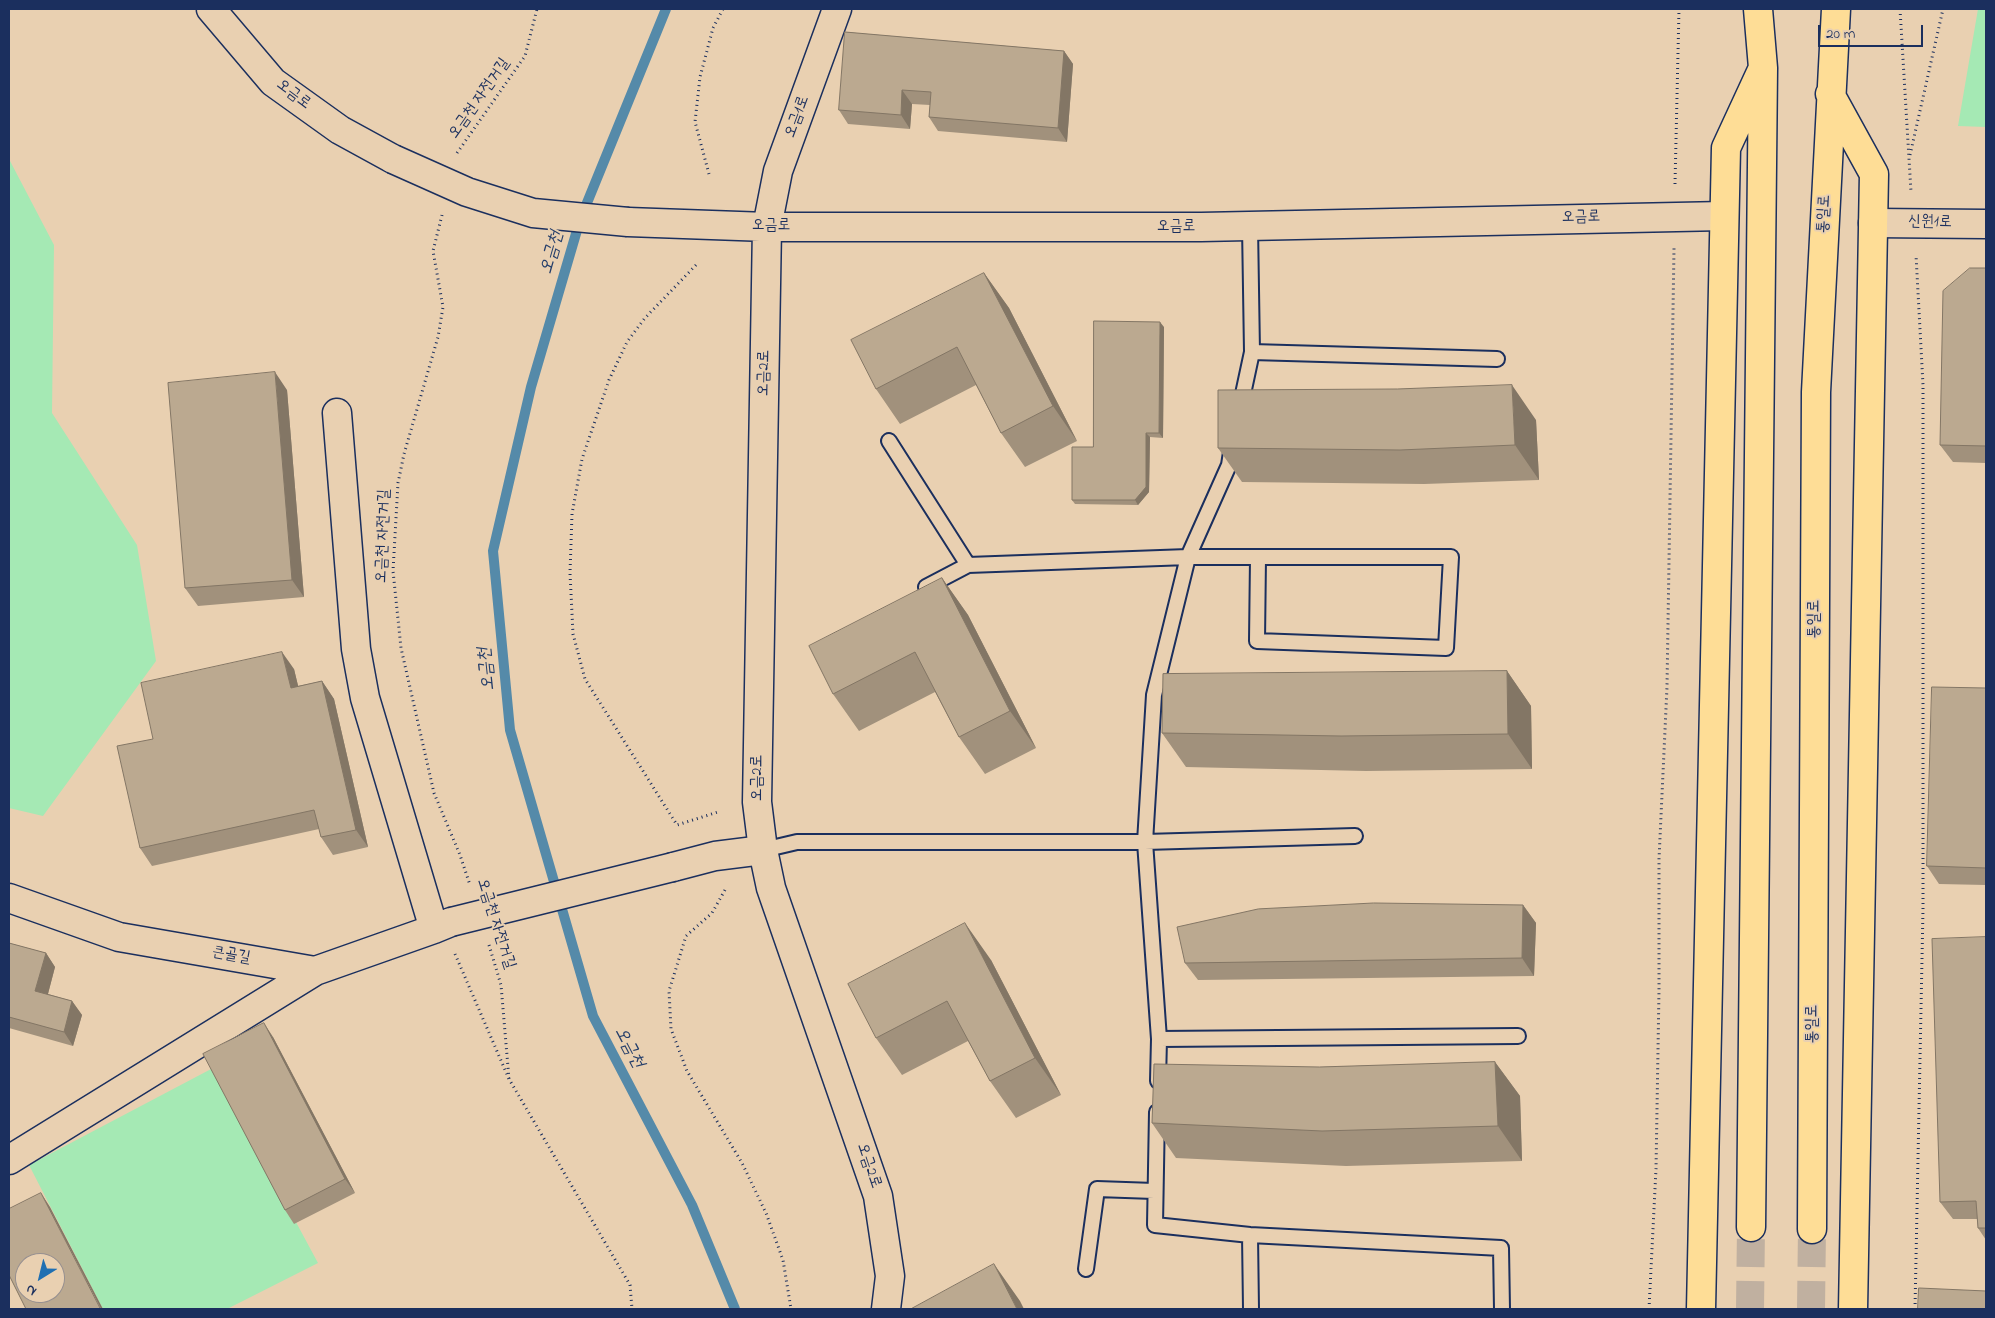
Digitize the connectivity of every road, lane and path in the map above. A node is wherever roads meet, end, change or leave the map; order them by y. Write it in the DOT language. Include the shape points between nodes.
graph roads {
  1 [pos="210,9"];
  2 [pos="537,9"];
  3 [pos="722,9"];
  4 [pos="837,9"];
  5 [pos="1679,9"];
  6 [pos="1758,9"];
  7 [pos="1836,9"];
  8 [pos="1900,9"];
  9 [pos="1943,9"];
  10 [pos="1763,68"];
  11 [pos="1830,94"];
  12 [pos="1676,150"];
  13 [pos="456,154"];
  14 [pos="709,174"];
  15 [pos="443,213"];
  16 [pos="1724,216"];
  17 [pos="1874,222"];
  18 [pos="1986,224"];
  19 [pos="1250,226"];
  20 [pos="767,227"];
  21 [pos="1917,262"];
  22 [pos="696,265"];
  23 [pos="1673,278"];
  24 [pos="1252,352"];
  25 [pos="1497,359"];
  26 [pos="337,413"];
  27 [pos="1238,418"];
  28 [pos="1234,436"];
  29 [pos="889,441"];
  30 [pos="1188,557"];
  31 [pos="1258,558"];
  32 [pos="968,565"];
  33 [pos="911,594"];
  34 [pos="718,812"];
  35 [pos="1355,836"];
  36 [pos="1144,842"];
  37 [pos="763,850"];
  38 [pos="725,890"];
  39 [pos="472,892"];
  40 [pos="9,898"];
  41 [pos="443,926"];
  42 [pos="487,939"];
  43 [pos="454,953"];
  44 [pos="315,970"];
  45 [pos="1518,1036"];
  46 [pos="1159,1039"];
  47 [pos="509,1079"];
  48 [pos="9,1160"];
  49 [pos="1154,1191"];
  50 [pos="1751,1227"];
  51 [pos="1812,1229"];
  52 [pos="1250,1234"];
  53 [pos="1086,1269"];
  54 [pos="632,1309"];
  55 [pos="791,1309"];
  56 [pos="886,1309"];
  57 [pos="1251,1309"];
  58 [pos="1502,1309"];
  59 [pos="1649,1309"];
  60 [pos="1702,1309"];
  61 [pos="1853,1309"];
  62 [pos="1915,1309"];
  1 -- 20 [label="street, 오금로, bridge" via="273,82 340,130 393,159 467,192 533,213 628,222"];
  2 -- 13 [label="path, 오금천 자전거길" via="524,56"];
  3 -- 14 [label="path" via="713,28 700,77 695,122"];
  4 -- 20 [label="street, 오금1로" via="778,171"];
  5 -- 12 [label="path"];
  6 -- 10 [label="main road"];
  7 -- 11 [label="main road, 통일로"];
  8 -- 9 [label="path" via="1909,161"];
  10 -- 16 [label="main road" via="1726,148"];
  10 -- 50 [label="main road"];
  11 -- 17 [label="main road" via="1874,174"];
  11 -- 51 [label="main road, 통일로" via="1816,392"];
  15 -- 39 [label="path, 오금천 자전거길" via="434,252 443,307 398,483 393,571 401,648 434,793"];
  16 -- 19 [label="street, 오금로"];
  16 -- 60 [label="main road"];
  17 -- 18 [label="street, 신원1로"];
  17 -- 61 [label="main road"];
  19 -- 20 [label="street, 오금로"];
  19 -- 24 [label="lane"];
  20 -- 37 [label="street, 오금2로" via="757,802"];
  21 -- 62 [label="path" via="1923,385 1923,849"];
  22 -- 34 [label="path" via="645,318 627,342 609,380 582,459 572,514 570,574 573,634 585,679 611,722 678,825"];
  23 -- 59 [label="path" via="1667,677 1659,859 1656,1159"];
  24 -- 25 [label="lane"];
  24 -- 27 [label="lane"];
  26 -- 41 [label="street" via="356,648 365,698"];
  28 -- 30 [label="lane" via="1229,465"];
  29 -- 32 [label="lane"];
  30 -- 31 [label="lane"];
  30 -- 32 [label="lane"];
  30 -- 36 [label="lane" via="1154,695"];
  31 -- 31 [label="lane" via="1451,557 1446,648 1257,641"];
  32 -- 33 [label="lane"];
  35 -- 36 [label="lane"];
  36 -- 37 [label="lane" via="797,842"];
  36 -- 46 [label="lane"];
  37 -- 41 [label="street, 큰골길, bridge" via="715,856"];
  37 -- 56 [label="street, 오금2로" via="771,888 878,1196 890,1276"];
  38 -- 55 [label="path" via="712,913 686,936 669,990 671,1029 687,1071 742,1163 766,1213 783,1260"];
  40 -- 44 [label="street, 큰골길" via="119,937"];
  41 -- 44 [label="street, 큰골길"];
  42 -- 47 [label="path, 오금천 자전거길" via="501,985"];
  43 -- 47 [label="path, 오금천 자전거길"];
  44 -- 48 [label="street"];
  45 -- 46 [label="lane"];
  46 -- 49 [label="lane"];
  47 -- 54 [label="path, 오금천 자전거길" via="630,1285"];
  49 -- 52 [label="lane" via="1155,1225"];
  49 -- 53 [label="lane" via="1097,1189"];
  52 -- 57 [label="lane"];
  52 -- 58 [label="lane" via="1501,1248"];
}
